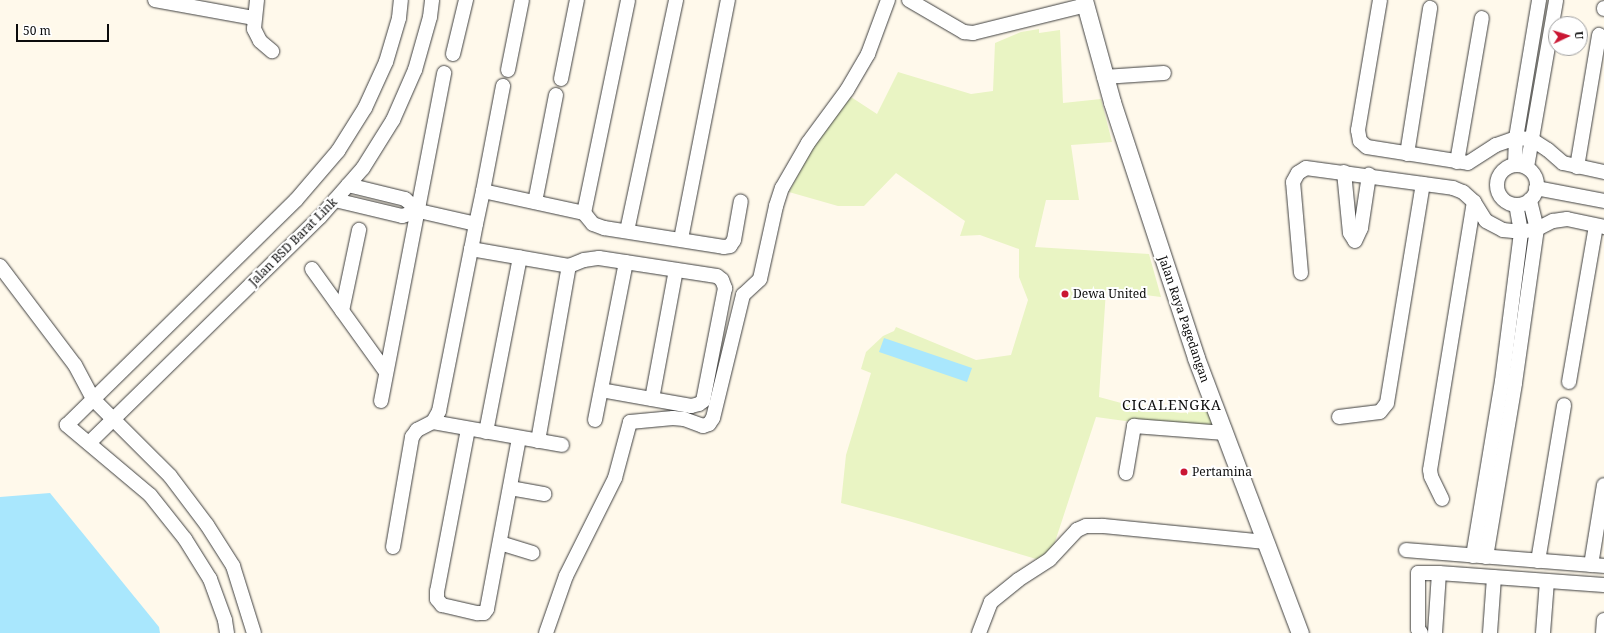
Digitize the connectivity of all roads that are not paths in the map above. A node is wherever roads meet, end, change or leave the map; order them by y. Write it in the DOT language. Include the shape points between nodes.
graph roads {
  1 [pos="155,0"];
  2 [pos="258,0"];
  3 [pos="402,0"];
  4 [pos="432,0"];
  5 [pos="466,0"];
  6 [pos="522,0"];
  7 [pos="578,0"];
  8 [pos="628,0"];
  9 [pos="676,0"];
  10 [pos="728,0"];
  11 [pos="888,0"];
  12 [pos="909,0"];
  13 [pos="1380,0"];
  14 [pos="1539,0"];
  15 [pos="1556,0"];
  16 [pos="1085,2"];
  17 [pos="1430,8"];
  18 [pos="254,18"];
  19 [pos="1482,18"];
  20 [pos="1599,35"];
  21 [pos="272,51"];
  22 [pos="453,54"];
  23 [pos="508,70"];
  24 [pos="444,73"];
  25 [pos="1164,73"];
  26 [pos="1104,77"];
  27 [pos="561,79"];
  28 [pos="503,86"];
  29 [pos="556,96"];
  30 [pos="1516,138"];
  31 [pos="1531,139"];
  32 [pos="1407,154"];
  33 [pos="1457,162"];
  34 [pos="1521,166"];
  35 [pos="1578,167"];
  36 [pos="1344,172"];
  37 [pos="1604,172"];
  38 [pos="1369,175"];
  39 [pos="1423,184"];
  40 [pos="348,185"];
  41 [pos="483,191"];
  42 [pos="1533,194"];
  43 [pos="335,200"];
  44 [pos="1604,200"];
  45 [pos="535,202"];
  46 [pos="741,202"];
  47 [pos="1474,202"];
  48 [pos="1516,205"];
  49 [pos="419,211"];
  50 [pos="584,213"];
  51 [pos="476,224"];
  52 [pos="1600,226"];
  53 [pos="1537,229"];
  54 [pos="359,230"];
  55 [pos="626,231"];
  56 [pos="1521,232"];
  57 [pos="680,239"];
  58 [pos="471,249"];
  59 [pos="520,257"];
  60 [pos="626,262"];
  61 [pos="0,266"];
  62 [pos="569,266"];
  63 [pos="312,269"];
  64 [pos="676,270"];
  65 [pos="1302,273"];
  66 [pos="342,311"];
  67 [pos="386,372"];
  68 [pos="1569,382"];
  69 [pos="601,390"];
  70 [pos="93,399"];
  71 [pos="652,399"];
  72 [pos="381,401"];
  73 [pos="1564,405"];
  74 [pos="1339,417"];
  75 [pos="113,419"];
  76 [pos="595,420"];
  77 [pos="433,422"];
  78 [pos="468,428"];
  79 [pos="486,432"];
  80 [pos="1225,433"];
  81 [pos="519,438"];
  82 [pos="538,441"];
  83 [pos="89,443"];
  84 [pos="562,445"];
  85 [pos="1126,474"];
  86 [pos="1604,485"];
  87 [pos="510,488"];
  88 [pos="544,494"];
  89 [pos="1442,499"];
  90 [pos="1266,542"];
  91 [pos="500,543"];
  92 [pos="393,547"];
  93 [pos="1406,550"];
  94 [pos="532,553"];
  95 [pos="1479,557"];
  96 [pos="1538,561"];
  97 [pos="1598,565"];
  98 [pos="1439,574"];
  99 [pos="1494,578"];
  100 [pos="1547,581"];
  101 [pos="1604,585"];
  102 [pos="1604,620"];
  103 [pos="227,633"];
  104 [pos="254,633"];
  105 [pos="546,633"];
  106 [pos="979,633"];
  107 [pos="1300,633"];
  108 [pos="1421,633"];
  109 [pos="1435,633"];
  110 [pos="1490,633"];
  111 [pos="1543,633"];
  112 [pos="1603,633"];
  1 -- 18 [label="street"];
  2 -- 18 [label="street"];
  3 -- 70 [label="street" via="386,62 365,108 338,151 296,200"];
  4 -- 40 [label="street, Jalan BSD Barat Link" via="430,17 415,70 396,113 363,168"];
  5 -- 22 [label="street"];
  6 -- 23 [label="street"];
  7 -- 27 [label="street"];
  8 -- 50 [label="street"];
  9 -- 55 [label="street"];
  10 -- 57 [label="street"];
  11 -- 105 [label="street" via="868,54 848,90 808,143 782,188 760,279 743,295 713,418 709,424 703,426 673,418 630,422 615,478 566,576"];
  12 -- 16 [label="street" via="964,32 973,33"];
  13 -- 32 [label="street" via="1358,135 1367,147"];
  14 -- 30 [label="street"];
  15 -- 31 [label="street"];
  16 -- 26 [label="street, Jalan Raya Pagedangan"];
  17 -- 32 [label="street"];
  18 -- 21 [label="street" via="254,29 260,41"];
  19 -- 33 [label="street"];
  20 -- 35 [label="street"];
  24 -- 49 [label="street"];
  25 -- 26 [label="street"];
  26 -- 80 [label="street, Jalan Raya Pagedangan" via="1196,358"];
  28 -- 41 [label="street"];
  29 -- 45 [label="street"];
  30 -- 31 [label="street"];
  30 -- 33 [label="street" via="1496,146 1468,164"];
  30 -- 34 [label="street"];
  31 -- 34 [label="street"];
  31 -- 35 [label="street" via="1564,163"];
  32 -- 33 [label="street"];
  34 -- 42 [label="street" via="1535,176"];
  34 -- 48 [label="street" via="1504,169 1497,179 1497,192 1505,201"];
  35 -- 37 [label="street"];
  36 -- 38 [label="street"];
  36 -- 38 [label="street" via="1350,234 1355,241 1362,228"];
  36 -- 65 [label="street" via="1306,168 1295,177 1293,182"];
  38 -- 39 [label="street"];
  39 -- 47 [label="street" via="1463,192"];
  39 -- 74 [label="street" via="1386,407 1380,412"];
  40 -- 43 [label="street, Jalan BSD Barat Link"];
  40 -- 49 [label="street" via="405,199"];
  41 -- 45 [label="street"];
  41 -- 51 [label="street"];
  42 -- 44 [label="street"];
  42 -- 48 [label="street"];
  42 -- 53 [label="street"];
  43 -- 49 [label="street" via="402,216"];
  43 -- 75 [label="street, Jalan BSD Barat Link"];
  45 -- 50 [label="street"];
  46 -- 57 [label="street" via="734,240 730,246"];
  47 -- 56 [label="street" via="1486,221 1494,227"];
  47 -- 89 [label="street" via="1430,470"];
  48 -- 56 [label="street"];
  49 -- 51 [label="street"];
  49 -- 67 [label="street"];
  50 -- 55 [label="street" via="593,224"];
  51 -- 58 [label="street"];
  52 -- 53 [label="street" via="1567,219 1554,221"];
  52 -- 68 [label="street"];
  53 -- 56 [label="street"];
  53 -- 95 [label="street" via="1515,383"];
  54 -- 66 [label="street"];
  55 -- 57 [label="street"];
  56 -- 95 [label="street"];
  58 -- 59 [label="street"];
  58 -- 77 [label="street" via="439,411"];
  59 -- 62 [label="street"];
  59 -- 79 [label="street"];
  60 -- 62 [label="street" via="599,258"];
  60 -- 64 [label="street"];
  60 -- 69 [label="street"];
  61 -- 70 [label="street" via="76,365"];
  62 -- 82 [label="street"];
  63 -- 66 [label="street"];
  64 -- 71 [label="street"];
  64 -- 71 [label="street" via="717,276 725,288 703,401 691,406"];
  66 -- 67 [label="street"];
  67 -- 72 [label="street"];
  69 -- 71 [label="street"];
  69 -- 76 [label="street"];
  70 -- 75 [label="street"];
  70 -- 83 [label="street" via="67,425"];
  73 -- 96 [label="street"];
  75 -- 83 [label="street, Jalan BSD Barat Link"];
  75 -- 104 [label="street" via="170,476 208,525 233,566"];
  77 -- 78 [label="street"];
  77 -- 92 [label="street" via="417,430 412,437"];
  78 -- 79 [label="street"];
  78 -- 91 [label="street" via="436,591 437,599 442,604 484,613 487,609"];
  79 -- 81 [label="street"];
  80 -- 85 [label="street" via="1134,426"];
  80 -- 90 [label="street, Jalan Raya Pagedangan"];
  81 -- 82 [label="street"];
  81 -- 87 [label="street"];
  82 -- 84 [label="street"];
  83 -- 103 [label="street" via="150,495 186,539 210,579"];
  86 -- 97 [label="street"];
  87 -- 88 [label="street"];
  87 -- 91 [label="street"];
  90 -- 106 [label="street" via="1086,526 1077,530 1050,559 991,602"];
  90 -- 107 [label="street, Jalan Raya Pagedangan"];
  91 -- 94 [label="street"];
  93 -- 95 [label="street"];
  95 -- 96 [label="street"];
  96 -- 97 [label="street"];
  98 -- 99 [label="street"];
  98 -- 108 [label="street" via="1418,573 1418,630"];
  98 -- 109 [label="street"];
  99 -- 100 [label="street"];
  99 -- 110 [label="street"];
  100 -- 101 [label="street"];
  100 -- 111 [label="street"];
  102 -- 112 [label="street"];
}
